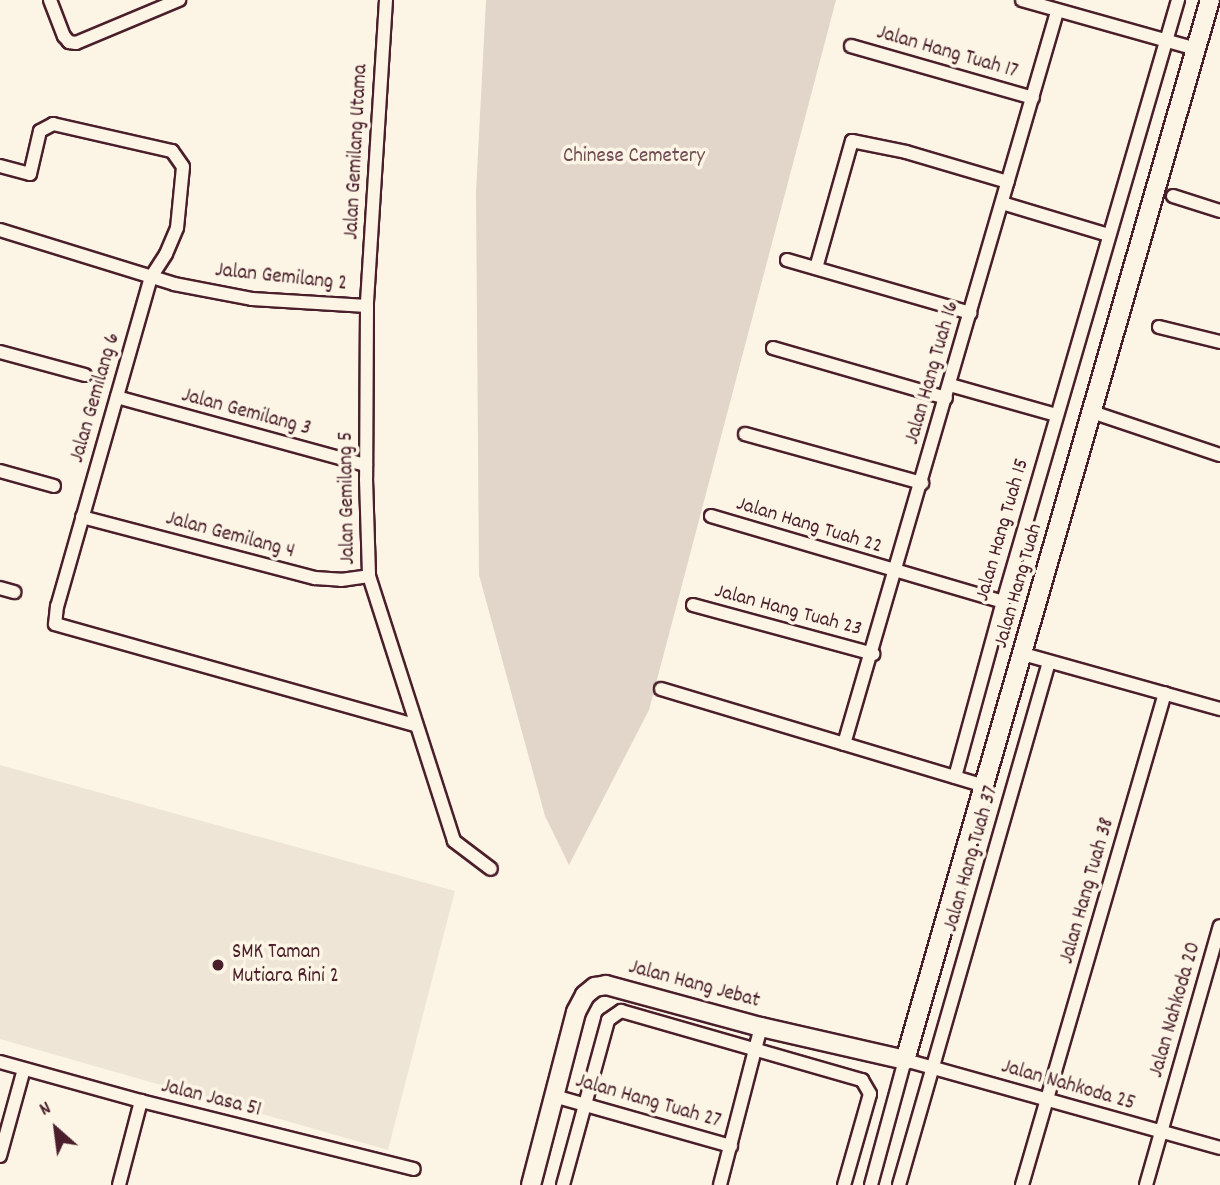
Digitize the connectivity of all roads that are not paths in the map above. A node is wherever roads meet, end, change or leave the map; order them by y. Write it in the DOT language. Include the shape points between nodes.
graph roads {
  1 [pos="50,0"];
  2 [pos="179,0"];
  3 [pos="386,0"];
  4 [pos="1022,0"];
  5 [pos="1178,0"];
  6 [pos="1210,0"];
  7 [pos="1057,12"];
  8 [pos="1168,41"];
  9 [pos="851,46"];
  10 [pos="1196,49"];
  11 [pos="1033,98"];
  12 [pos="0,166"];
  13 [pos="1008,183"];
  14 [pos="1173,196"];
  15 [pos="1002,203"];
  16 [pos="1220,211"];
  17 [pos="0,230"];
  18 [pos="1109,235"];
  19 [pos="787,260"];
  20 [pos="816,268"];
  21 [pos="151,277"];
  22 [pos="368,306"];
  23 [pos="971,313"];
  24 [pos="1159,327"];
  25 [pos="1220,342"];
  26 [pos="774,348"];
  27 [pos="0,352"];
  28 [pos="85,375"];
  29 [pos="948,392"];
  30 [pos="117,397"];
  31 [pos="1092,412"];
  32 [pos="1056,415"];
  33 [pos="745,434"];
  34 [pos="1220,454"];
  35 [pos="366,465"];
  36 [pos="0,471"];
  37 [pos="922,483"];
  38 [pos="54,486"];
  39 [pos="711,516"];
  40 [pos="82,517"];
  41 [pos="896,572"];
  42 [pos="369,576"];
  43 [pos="0,588"];
  44 [pos="14,592"];
  45 [pos="1003,602"];
  46 [pos="692,606"];
  47 [pos="873,654"];
  48 [pos="1023,654"];
  49 [pos="1049,662"];
  50 [pos="661,689"];
  51 [pos="1165,693"];
  52 [pos="1220,709"];
  53 [pos="415,725"];
  54 [pos="844,744"];
  55 [pos="955,777"];
  56 [pos="985,786"];
  57 [pos="491,869"];
  58 [pos="1220,926"];
  59 [pos="761,1027"];
  60 [pos="757,1049"];
  61 [pos="905,1060"];
  62 [pos="0,1062"];
  63 [pos="932,1068"];
  64 [pos="24,1069"];
  65 [pos="554,1096"];
  66 [pos="1047,1100"];
  67 [pos="141,1101"];
  68 [pos="586,1105"];
  69 [pos="1160,1131"];
  70 [pos="731,1146"];
  71 [pos="1220,1148"];
  72 [pos="0,1156"];
  73 [pos="414,1169"];
  74 [pos="119,1185"];
  75 [pos="531,1185"];
  76 [pos="563,1185"];
  77 [pos="720,1185"];
  78 [pos="844,1185"];
  79 [pos="871,1185"];
  80 [pos="899,1185"];
  81 [pos="1022,1185"];
  82 [pos="1146,1185"];
  1 -- 2 [label="street" via="64,37 76,43"];
  3 -- 22 [label="street, Jalan Gemilang Utama"];
  4 -- 7 [label="street"];
  5 -- 8 [label="street, Jalan Hang Tuah 15"];
  6 -- 10 [label="street, Jalan Hang Tuah"];
  7 -- 8 [label="street"];
  7 -- 11 [label="street, Jalan Hang Tuah 16"];
  8 -- 10 [label="street"];
  8 -- 18 [label="street, Jalan Hang Tuah 15"];
  9 -- 11 [label="street, Jalan Hang Tuah 17"];
  10 -- 31 [label="street, Jalan Hang Tuah"];
  11 -- 13 [label="street, Jalan Hang Tuah 16"];
  12 -- 21 [label="street, Jalan Gemilang 6" via="30,174 40,131 52,124 172,152 183,167 173,241"];
  13 -- 15 [label="street, Jalan Hang Tuah 16"];
  13 -- 20 [label="street" via="852,141"];
  14 -- 16 [label="street"];
  15 -- 18 [label="street"];
  15 -- 23 [label="street, Jalan Hang Tuah 16"];
  17 -- 21 [label="street, Jalan Gemilang 2"];
  18 -- 32 [label="street, Jalan Hang Tuah 15"];
  19 -- 20 [label="street"];
  20 -- 23 [label="street"];
  21 -- 22 [label="street, Jalan Gemilang 2" via="252,299"];
  21 -- 30 [label="street, Jalan Gemilang 6"];
  22 -- 35 [label="street, Jalan Gemilang 5"];
  23 -- 29 [label="street, Jalan Hang Tuah 16"];
  24 -- 25 [label="street"];
  26 -- 29 [label="street"];
  27 -- 28 [label="street"];
  29 -- 32 [label="street"];
  29 -- 37 [label="street, Jalan Hang Tuah 16"];
  30 -- 35 [label="street, Jalan Gemilang 3"];
  30 -- 40 [label="street, Jalan Gemilang 6"];
  31 -- 34 [label="street"];
  31 -- 48 [label="street, Jalan Hang Tuah"];
  32 -- 45 [label="street, Jalan Hang Tuah 15"];
  33 -- 37 [label="street"];
  35 -- 42 [label="street, Jalan Gemilang 5"];
  36 -- 38 [label="street"];
  37 -- 41 [label="street, Jalan Hang Tuah 16"];
  39 -- 41 [label="street, Jalan Hang Tuah 22"];
  40 -- 42 [label="street, Jalan Gemilang 4" via="315,578"];
  40 -- 53 [label="street, Jalan Gemilang 6" via="55,624"];
  41 -- 45 [label="street, Jalan Hang Tuah 22"];
  41 -- 47 [label="street, Jalan Hang Tuah 16"];
  42 -- 53 [label="street, Jalan Gemilang 5"];
  43 -- 44 [label="street"];
  45 -- 55 [label="street, Jalan Hang Tuah 15"];
  46 -- 47 [label="street, Jalan Hang Tuah 23"];
  47 -- 54 [label="street, Jalan Hang Tuah 16"];
  48 -- 49 [label="street"];
  48 -- 56 [label="street, Jalan Hang Tuah"];
  49 -- 51 [label="street"];
  49 -- 63 [label="street, Jalan Hang Tuah 37"];
  50 -- 54 [label="street"];
  51 -- 52 [label="street"];
  51 -- 66 [label="street, Jalan Hang Tuah 38"];
  53 -- 57 [label="street, Jalan Gemilang 5" via="454,841"];
  54 -- 55 [label="street"];
  55 -- 56 [label="street"];
  56 -- 61 [label="street, Jalan Hang Tuah"];
  58 -- 69 [label="street, Jalan Nahkoda 20"];
  59 -- 60 [label="street"];
  59 -- 61 [label="street, Jalan Hang Jebat"];
  59 -- 65 [label="street, Jalan Hang Jebat" via="606,985 595,986 576,1012"];
  60 -- 68 [label="street" via="621,1011 607,1020"];
  60 -- 70 [label="street"];
  60 -- 78 [label="street" via="867,1084 870,1094"];
  61 -- 63 [label="street, Jalan Nahkoda 25"];
  61 -- 79 [label="street, Jalan Hang Tuah"];
  62 -- 64 [label="street, Jalan Jasa 51"];
  63 -- 66 [label="street, Jalan Nahkoda 25"];
  63 -- 80 [label="street, Jalan Hang Tuah 37"];
  64 -- 67 [label="street, Jalan Jasa 51"];
  64 -- 72 [label="street"];
  65 -- 68 [label="street, Jalan Hang Tuah 27"];
  65 -- 75 [label="street, Jalan Hang Jebat"];
  66 -- 69 [label="street, Jalan Nahkoda 25"];
  66 -- 81 [label="street, Jalan Hang Tuah 38"];
  67 -- 73 [label="street, Jalan Jasa 51"];
  67 -- 74 [label="street"];
  68 -- 70 [label="street, Jalan Hang Tuah 27"];
  68 -- 76 [label="street"];
  69 -- 71 [label="street, Jalan Nahkoda 25"];
  69 -- 82 [label="street, Jalan Nahkoda 20"];
  70 -- 77 [label="street"];
}
